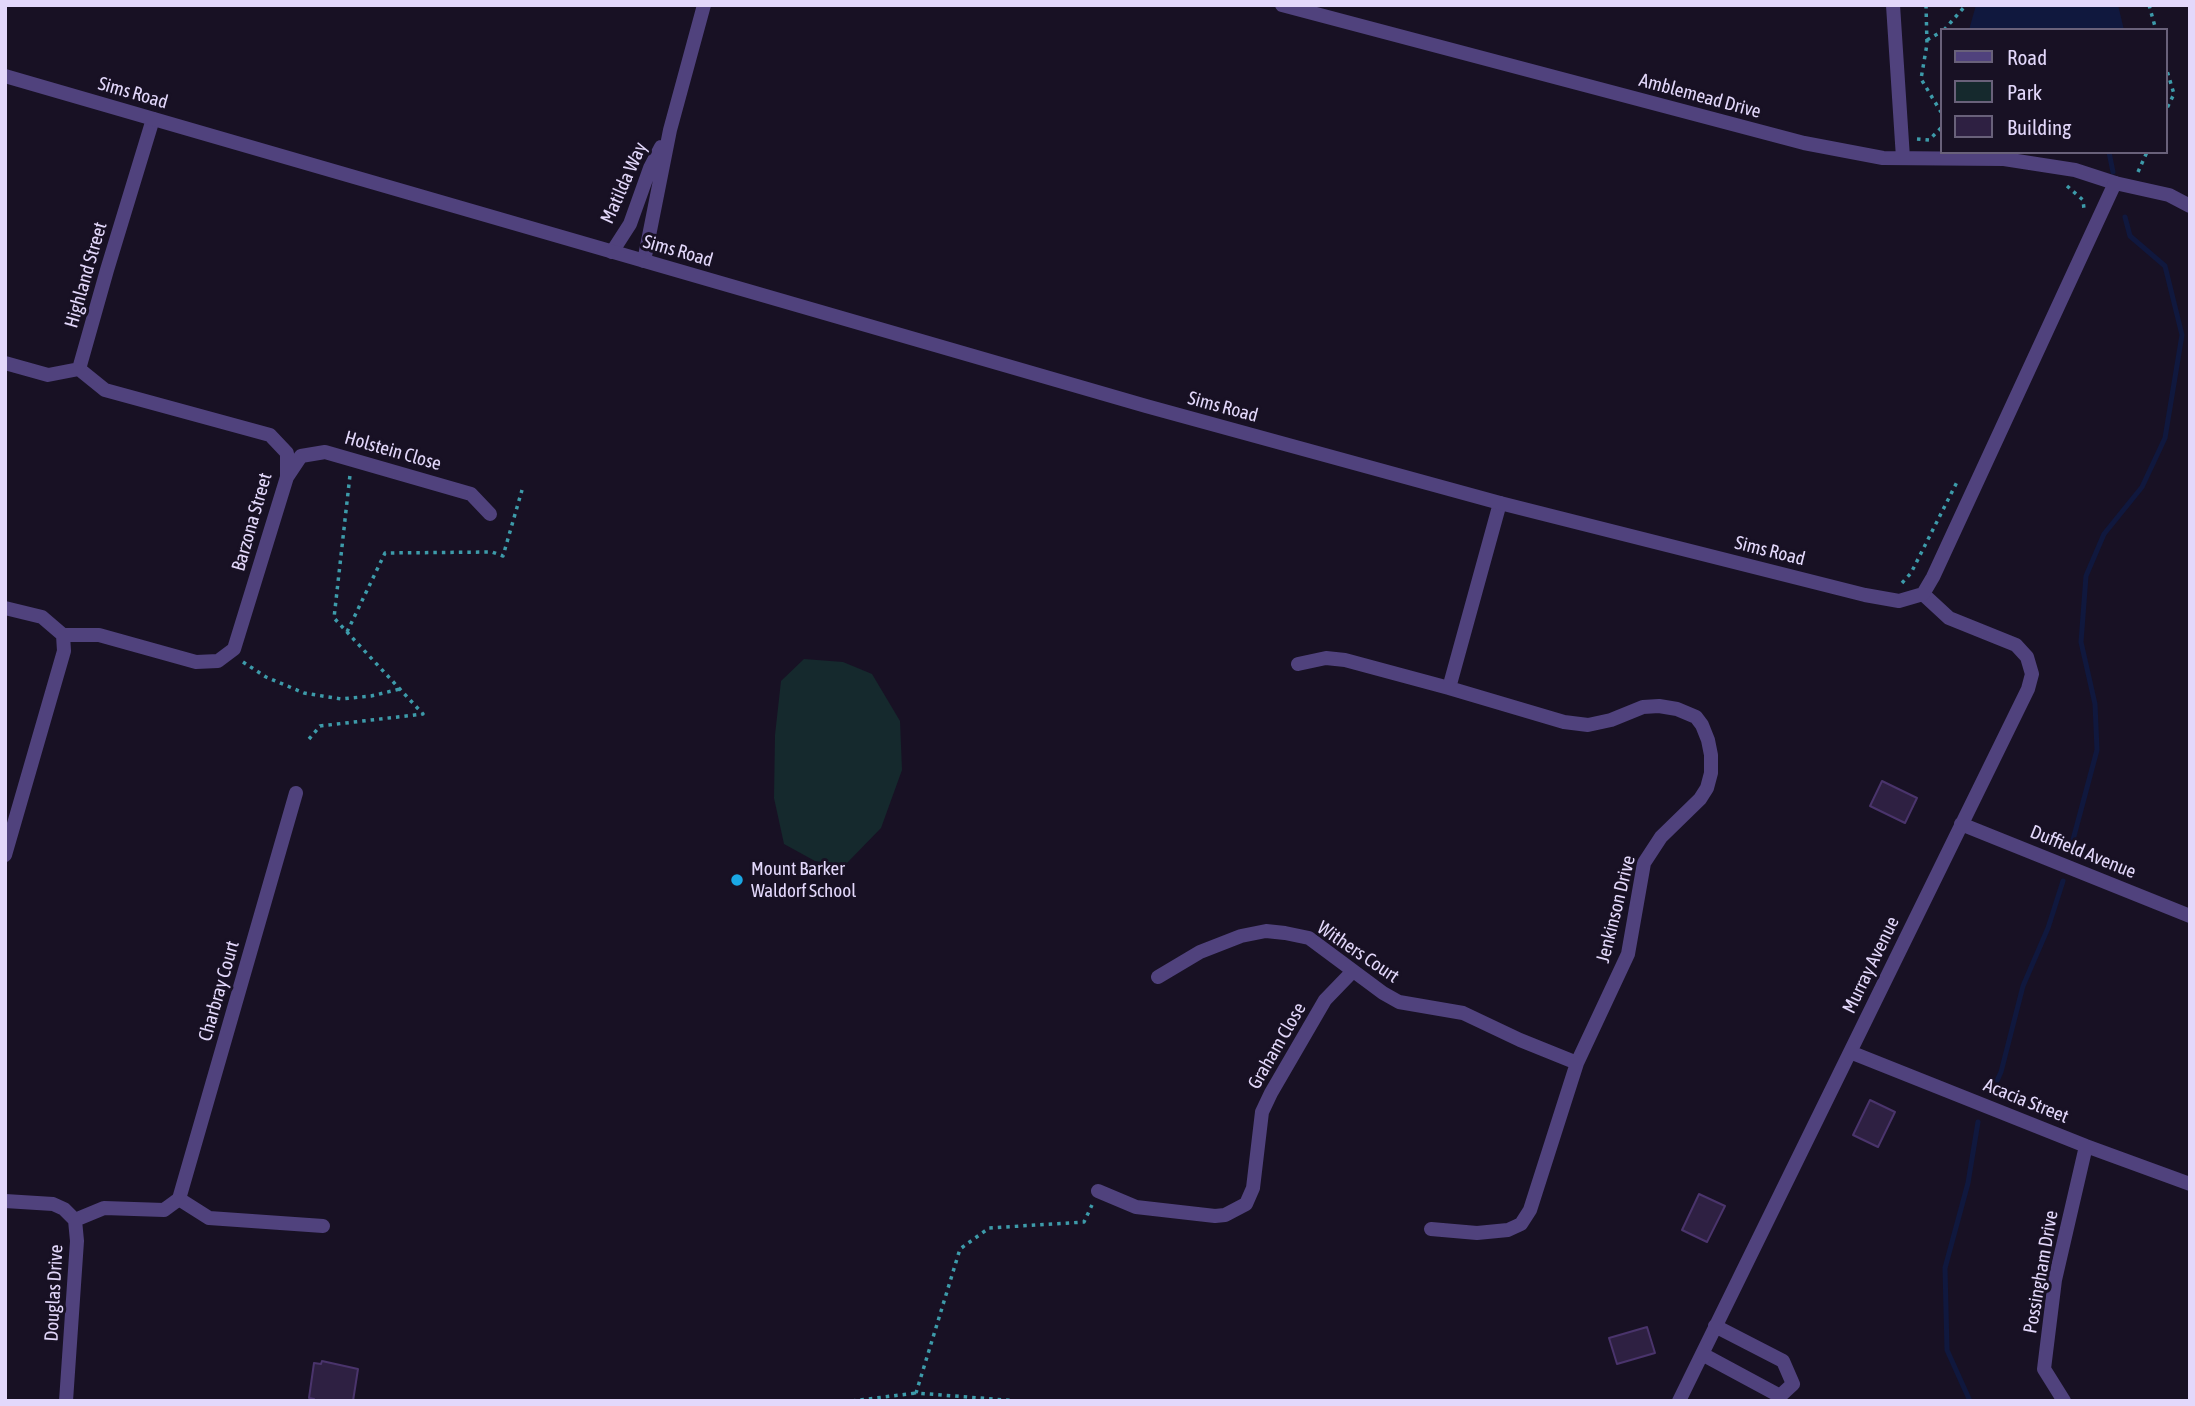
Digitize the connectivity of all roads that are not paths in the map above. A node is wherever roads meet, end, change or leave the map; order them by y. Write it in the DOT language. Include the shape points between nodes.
graph roads {
  1 [pos="704,5"];
  2 [pos="1282,5"];
  3 [pos="1893,5"];
  4 [pos="5,76"];
  5 [pos="153,119"];
  6 [pos="670,130"];
  7 [pos="1902,158"];
  8 [pos="2115,183"];
  9 [pos="2190,206"];
  10 [pos="612,252"];
  11 [pos="644,261"];
  12 [pos="5,363"];
  13 [pos="79,369"];
  14 [pos="287,477"];
  15 [pos="1500,503"];
  16 [pos="490,514"];
  17 [pos="1923,594"];
  18 [pos="5,608"];
  19 [pos="63,635"];
  20 [pos="1298,664"];
  21 [pos="1448,688"];
  22 [pos="296,793"];
  23 [pos="1961,824"];
  24 [pos="5,855"];
  25 [pos="2190,916"];
  26 [pos="1353,971"];
  27 [pos="1158,977"];
  28 [pos="1850,1052"];
  29 [pos="1577,1063"];
  30 [pos="2086,1146"];
  31 [pos="2190,1184"];
  32 [pos="1098,1191"];
  33 [pos="179,1199"];
  34 [pos="5,1201"];
  35 [pos="75,1220"];
  36 [pos="323,1226"];
  37 [pos="1431,1229"];
  38 [pos="1715,1326"];
  39 [pos="1702,1354"];
  40 [pos="66,1401"];
  41 [pos="1679,1401"];
  42 [pos="2064,1401"];
  1 -- 6 [label="street, Matilda Way"];
  2 -- 7 [label="street, Amblemead Drive" via="1804,144"];
  3 -- 7 [label="street"];
  4 -- 5 [label="street, Sims Road"];
  5 -- 10 [label="street, Sims Road"];
  5 -- 13 [label="street, Highland Street"];
  6 -- 10 [label="street, Matilda Way" via="650,168 630,224"];
  6 -- 11 [label="street, Matilda Way"];
  7 -- 8 [label="street, Amblemead Drive" via="2004,159 2075,170"];
  8 -- 9 [label="street" via="2169,195"];
  8 -- 17 [label="street"];
  10 -- 11 [label="street, Sims Road"];
  11 -- 15 [label="street, Sims Road"];
  12 -- 13 [label="street" via="48,375"];
  13 -- 14 [label="street, Barzona Street" via="105,390 270,435 287,453"];
  14 -- 16 [label="street, Holstein Close" via="302,456 325,452 471,494"];
  14 -- 19 [label="street, Barzona Street" via="234,649 218,661 196,662 99,635"];
  15 -- 17 [label="street, Sims Road" via="1851,592 1899,601"];
  15 -- 21 [label="street"];
  17 -- 23 [label="street, Murray Avenue" via="1949,618 2016,645 2027,657 2032,674"];
  18 -- 19 [label="street" via="42,617"];
  19 -- 24 [label="street" via="64,651"];
  20 -- 21 [label="street, Jenkinson Drive" via="1326,658 1345,660"];
  21 -- 29 [label="street, Jenkinson Drive" via="1588,725 1643,707 1677,709 1696,717 1708,740 1707,788 1661,837 1644,863 1628,954"];
  22 -- 33 [label="street, Charbray Court"];
  23 -- 25 [label="street, Duffield Avenue"];
  23 -- 28 [label="street, Murray Avenue"];
  26 -- 27 [label="street, Withers Court" via="1309,938 1266,931 1200,952"];
  26 -- 29 [label="street, Withers Court" via="1399,1002 1463,1013"];
  26 -- 32 [label="street, Graham Close" via="1325,1000 1262,1112 1253,1188 1246,1204 1225,1216 1215,1216 1136,1207"];
  28 -- 30 [label="street, Acacia Street"];
  28 -- 38 [label="street, Murray Avenue"];
  29 -- 37 [label="street, Jenkinson Drive" via="1530,1210 1521,1224 1477,1233"];
  30 -- 31 [label="street, Acacia Street"];
  30 -- 42 [label="street, Possingham Drive" via="2055,1280 2044,1369"];
  33 -- 35 [label="street" via="164,1210 104,1208"];
  33 -- 36 [label="street" via="209,1218"];
  34 -- 35 [label="street, Douglas Drive" via="53,1204"];
  35 -- 40 [label="street, Douglas Drive" via="78,1241"];
  38 -- 39 [label="street, Murray Avenue"];
  38 -- 39 [label="street" via="1783,1361 1793,1384 1780,1396"];
  39 -- 41 [label="street, Murray Avenue"];
}
